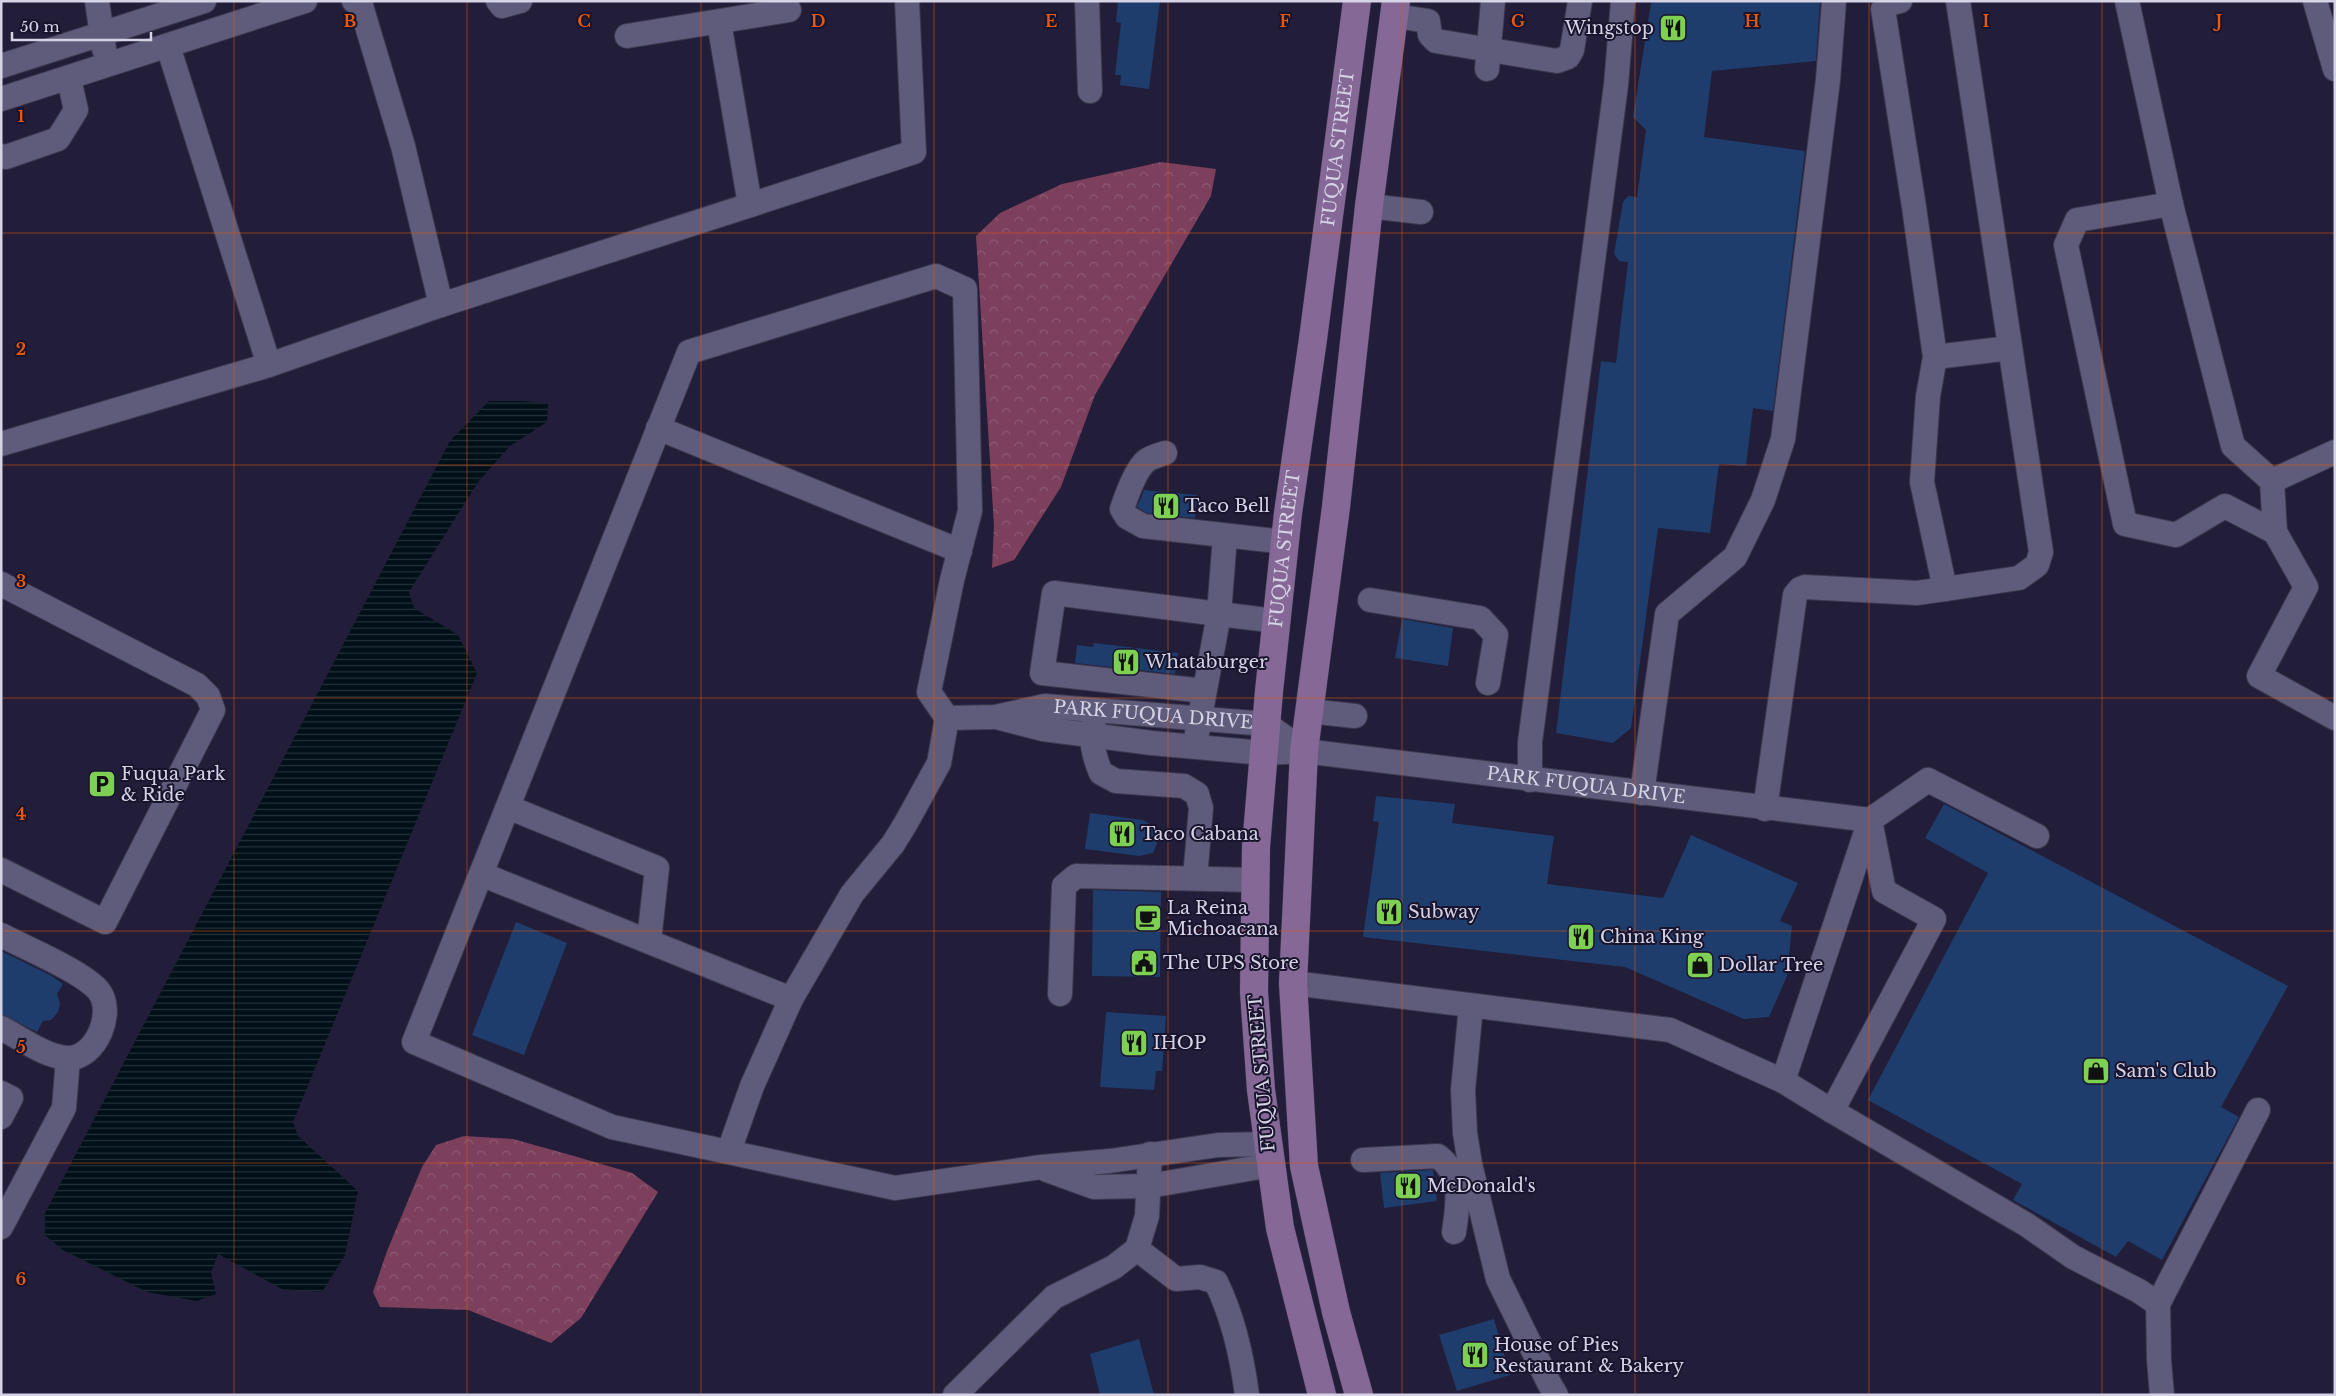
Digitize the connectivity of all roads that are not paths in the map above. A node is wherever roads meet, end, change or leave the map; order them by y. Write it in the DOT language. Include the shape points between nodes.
graph roads {
  1 [pos="97,1"];
  2 [pos="204,1"];
  3 [pos="305,1"];
  4 [pos="354,1"];
  5 [pos="498,1"];
  6 [pos="520,1"];
  7 [pos="907,1"];
  8 [pos="1087,1"];
  9 [pos="1357,1"];
  10 [pos="1493,1"];
  11 [pos="1580,1"];
  12 [pos="1623,1"];
  13 [pos="1834,1"];
  14 [pos="1900,1"];
  15 [pos="1958,1"];
  16 [pos="2127,1"];
  17 [pos="2315,1"];
  18 [pos="1396,8"];
  19 [pos="789,10"];
  20 [pos="719,22"];
  21 [pos="100,35"];
  22 [pos="627,36"];
  23 [pos="168,46"];
  24 [pos="1488,59"];
  25 [pos="108,65"];
  26 [pos="1,66"];
  27 [pos="2335,69"];
  28 [pos="69,79"];
  29 [pos="1090,91"];
  30 [pos="1,100"];
  31 [pos="1,156"];
  32 [pos="1331,203"];
  33 [pos="2171,204"];
  34 [pos="750,205"];
  35 [pos="1369,206"];
  36 [pos="1421,212"];
  37 [pos="441,305"];
  38 [pos="2010,348"];
  39 [pos="1935,357"];
  40 [pos="270,365"];
  41 [pos="658,428"];
  42 [pos="1,444"];
  43 [pos="2335,452"];
  44 [pos="1165,453"];
  45 [pos="2272,481"];
  46 [pos="2275,532"];
  47 [pos="1225,536"];
  48 [pos="1285,542"];
  49 [pos="960,552"];
  50 [pos="1,584"];
  51 [pos="1945,589"];
  52 [pos="1370,600"];
  53 [pos="1219,614"];
  54 [pos="1276,621"];
  55 [pos="1488,683"];
  56 [pos="1204,691"];
  57 [pos="1095,710"];
  58 [pos="1309,711"];
  59 [pos="1355,716"];
  60 [pos="1024,717"];
  61 [pos="947,718"];
  62 [pos="1199,718"];
  63 [pos="2335,718"];
  64 [pos="1266,724"];
  65 [pos="1091,734"];
  66 [pos="1195,747"];
  67 [pos="1304,751"];
  68 [pos="1263,753"];
  69 [pos="1530,780"];
  70 [pos="1642,794"];
  71 [pos="508,808"];
  72 [pos="1765,809"];
  73 [pos="1870,820"];
  74 [pos="2037,836"];
  75 [pos="1,870"];
  76 [pos="481,874"];
  77 [pos="1195,878"];
  78 [pos="1255,880"];
  79 [pos="1,935"];
  80 [pos="649,942"];
  81 [pos="1292,983"];
  82 [pos="1254,992"];
  83 [pos="1060,994"];
  84 [pos="791,999"];
  85 [pos="1471,1006"];
  86 [pos="1,1028"];
  87 [pos="68,1058"];
  88 [pos="1783,1081"];
  89 [pos="1,1093"];
  90 [pos="2258,1110"];
  91 [pos="1832,1111"];
  92 [pos="1,1117"];
  93 [pos="1303,1140"];
  94 [pos="730,1152"];
  95 [pos="1150,1154"];
  96 [pos="1270,1155"];
  97 [pos="1363,1160"];
  98 [pos="1041,1167"];
  99 [pos="1149,1186"];
  100 [pos="1,1227"];
  101 [pos="1454,1232"];
  102 [pos="1137,1248"];
  103 [pos="2158,1304"];
  104 [pos="1361,1388"];
  105 [pos="1320,1392"];
  106 [pos="955,1395"];
  107 [pos="1247,1395"];
  108 [pos="1556,1395"];
  109 [pos="2162,1395"];
  1 -- 21 [label="street"];
  2 -- 21 [label="street"];
  3 -- 23 [label="street"];
  4 -- 37 [label="street" via="361,6 402,146"];
  5 -- 6 [label="street" via="502,6"];
  7 -- 34 [label="street" via="914,152"];
  8 -- 29 [label="street"];
  9 -- 32 [label="main road, FUQUA STREET"];
  10 -- 24 [label="street"];
  11 -- 24 [label="street" via="1578,26 1568,57 1558,61"];
  12 -- 69 [label="street" via="1616,86 1530,742"];
  13 -- 70 [label="street" via="1828,80 1783,439 1763,500 1735,557 1667,614"];
  14 -- 39 [label="street" via="1887,4 1883,9"];
  15 -- 38 [label="street"];
  16 -- 33 [label="street"];
  17 -- 27 [label="street"];
  18 -- 24 [label="street" via="1428,21 1430,35 1436,41"];
  18 -- 35 [label="main road, FUQUA STREET"];
  19 -- 20 [label="street"];
  20 -- 22 [label="street"];
  20 -- 34 [label="street"];
  21 -- 25 [label="street"];
  21 -- 26 [label="street"];
  23 -- 25 [label="street"];
  23 -- 40 [label="street"];
  25 -- 28 [label="street"];
  28 -- 30 [label="street"];
  28 -- 31 [label="street" via="76,110 58,139"];
  32 -- 35 [label="main road"];
  32 -- 48 [label="main road, FUQUA STREET"];
  33 -- 45 [label="street" via="2233,446"];
  33 -- 46 [label="street" via="2076,220 2066,245 2125,524 2176,535 2225,506"];
  34 -- 37 [label="street"];
  35 -- 36 [label="street"];
  35 -- 58 [label="main road, FUQUA STREET" via="1336,508"];
  37 -- 40 [label="street"];
  38 -- 39 [label="street"];
  38 -- 51 [label="street" via="2041,552 2037,565 2019,578"];
  39 -- 51 [label="street" via="1928,396 1922,482"];
  40 -- 42 [label="street"];
  41 -- 49 [label="street"];
  41 -- 49 [label="street" via="688,352 936,276 965,289 970,511"];
  41 -- 71 [label="street"];
  43 -- 45 [label="street"];
  44 -- 47 [label="street" via="1146,461 1140,469 1122,509 1127,517 1143,526"];
  45 -- 46 [label="street"];
  46 -- 63 [label="street" via="2306,587 2258,676"];
  47 -- 48 [label="street"];
  47 -- 53 [label="street"];
  48 -- 54 [label="main road, FUQUA STREET"];
  49 -- 61 [label="street" via="929,692"];
  50 -- 75 [label="street" via="197,685 208,696 213,710 105,922"];
  51 -- 72 [label="street" via="1917,593 1800,589 1795,596"];
  52 -- 55 [label="street" via="1480,618 1496,635"];
  53 -- 54 [label="street"];
  53 -- 56 [label="street"];
  53 -- 56 [label="street" via="1054,593 1042,673"];
  54 -- 64 [label="main road, FUQUA STREET"];
  56 -- 62 [label="street"];
  57 -- 60 [label="street, PARK FUQUA DRIVE" via="1045,706"];
  57 -- 62 [label="street, PARK FUQUA DRIVE"];
  57 -- 65 [label="street"];
  58 -- 59 [label="street"];
  58 -- 67 [label="main road, FUQUA STREET"];
  60 -- 61 [label="street"];
  60 -- 65 [label="street, PARK FUQUA DRIVE" via="1043,729"];
  61 -- 84 [label="street" via="939,762 906,823 852,894"];
  62 -- 64 [label="street, PARK FUQUA DRIVE"];
  62 -- 66 [label="street"];
  64 -- 67 [label="street, PARK FUQUA DRIVE"];
  64 -- 68 [label="main road, FUQUA STREET"];
  65 -- 66 [label="street, PARK FUQUA DRIVE"];
  65 -- 77 [label="street" via="1101,773 1116,781 1184,786 1197,794 1201,808"];
  66 -- 68 [label="street, PARK FUQUA DRIVE"];
  67 -- 68 [label="street, PARK FUQUA DRIVE"];
  67 -- 69 [label="street, PARK FUQUA DRIVE"];
  67 -- 81 [label="main road, FUQUA STREET"];
  68 -- 78 [label="main road, FUQUA STREET"];
  69 -- 70 [label="street, PARK FUQUA DRIVE"];
  70 -- 72 [label="street, PARK FUQUA DRIVE"];
  71 -- 76 [label="street"];
  71 -- 80 [label="street" via="656,868"];
  72 -- 73 [label="street, PARK FUQUA DRIVE"];
  73 -- 74 [label="street" via="1928,780"];
  73 -- 88 [label="street"];
  73 -- 91 [label="street" via="1884,891 1934,919"];
  76 -- 80 [label="street"];
  76 -- 94 [label="street" via="414,1042 612,1127"];
  77 -- 78 [label="street"];
  77 -- 83 [label="street" via="1076,876 1064,886"];
  78 -- 82 [label="main road, FUQUA STREET"];
  79 -- 87 [label="street" via="85,979 100,992 106,1015 100,1036 84,1054"];
  80 -- 84 [label="street"];
  81 -- 82 [label="main road"];
  81 -- 85 [label="street"];
  81 -- 93 [label="main road, FUQUA STREET"];
  82 -- 96 [label="main road, FUQUA STREET" via="1261,1090"];
  84 -- 94 [label="street" via="752,1086"];
  85 -- 88 [label="street" via="1670,1030"];
  85 -- 108 [label="street" via="1463,1090 1470,1164 1498,1279"];
  86 -- 87 [label="street" via="49,1053"];
  87 -- 100 [label="street" via="64,1108"];
  88 -- 91 [label="street"];
  89 -- 92 [label="street" via="12,1098"];
  90 -- 103 [label="street"];
  91 -- 103 [label="street" via="2028,1225 2073,1257"];
  93 -- 96 [label="main road"];
  93 -- 104 [label="main road, FUQUA STREET" via="1304,1166 1336,1312"];
  94 -- 98 [label="street" via="894,1188"];
  95 -- 96 [label="street" via="1218,1145"];
  95 -- 98 [label="street"];
  95 -- 99 [label="street"];
  96 -- 99 [label="street"];
  96 -- 105 [label="main road, FUQUA STREET" via="1280,1228"];
  97 -- 101 [label="street" via="1438,1156 1449,1165 1456,1179 1458,1202"];
  98 -- 99 [label="street" via="1094,1186"];
  99 -- 102 [label="street" via="1147,1216"];
  102 -- 106 [label="street" via="1114,1267 1054,1297"];
  102 -- 107 [label="street" via="1176,1279 1200,1277 1216,1282 1226,1303 1244,1368"];
  103 -- 109 [label="street"];
}
